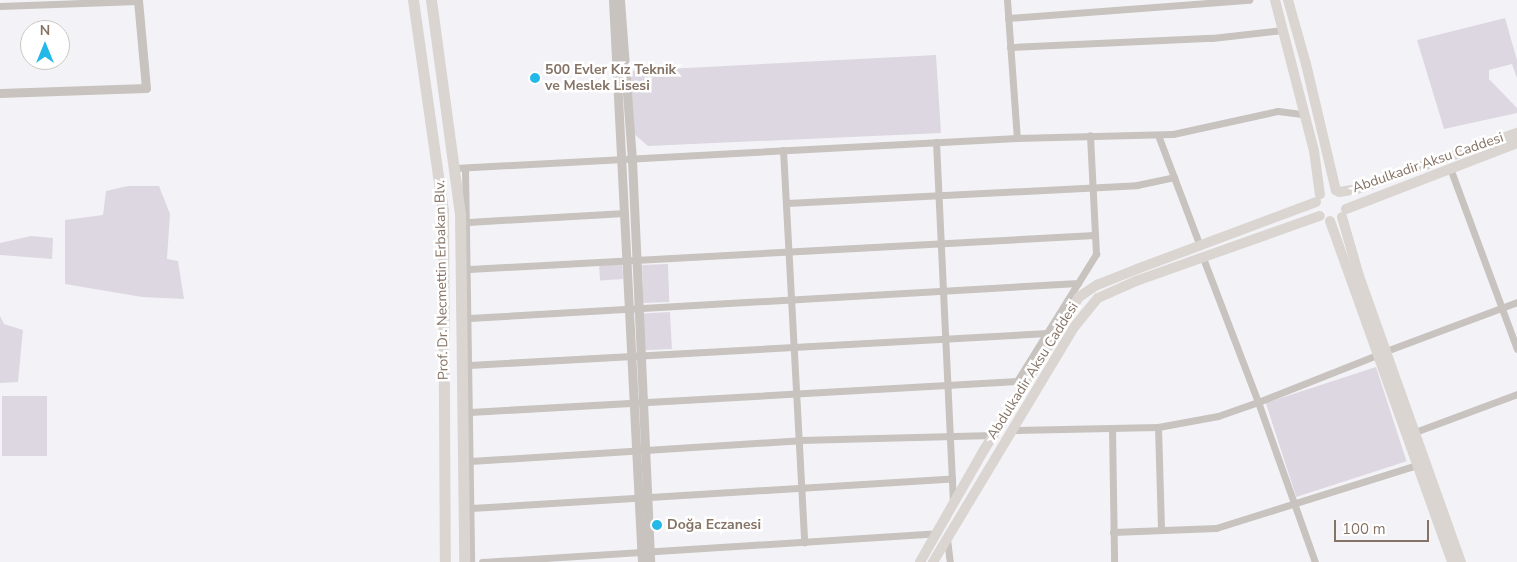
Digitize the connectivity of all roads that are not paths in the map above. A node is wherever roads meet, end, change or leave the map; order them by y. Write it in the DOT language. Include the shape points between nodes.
graph roads {
  1 [pos="413,0"];
  2 [pos="431,0"];
  3 [pos="613,0"];
  4 [pos="620,0"];
  5 [pos="1007,0"];
  6 [pos="1249,0"];
  7 [pos="1275,0"];
  8 [pos="1288,0"];
  9 [pos="138,1"];
  10 [pos="1233,1"];
  11 [pos="0,6"];
  12 [pos="1008,18"];
  13 [pos="1284,30"];
  14 [pos="1010,47"];
  15 [pos="0,93"];
  16 [pos="1304,114"];
  17 [pos="1517,133"];
  18 [pos="1090,135"];
  19 [pos="1158,135"];
  20 [pos="1017,138"];
  21 [pos="936,142"];
  22 [pos="1517,143"];
  23 [pos="783,150"];
  24 [pos="627,160"];
  25 [pos="460,168"];
  26 [pos="1450,168"];
  27 [pos="1174,176"];
  28 [pos="1091,188"];
  29 [pos="1337,192"];
  30 [pos="940,195"];
  31 [pos="1318,198"];
  32 [pos="787,203"];
  33 [pos="625,213"];
  34 [pos="1344,213"];
  35 [pos="1325,219"];
  36 [pos="468,222"];
  37 [pos="1094,236"];
  38 [pos="943,242"];
  39 [pos="1200,246"];
  40 [pos="789,252"];
  41 [pos="1203,258"];
  42 [pos="631,260"];
  43 [pos="469,269"];
  44 [pos="1078,283"];
  45 [pos="945,290"];
  46 [pos="791,299"];
  47 [pos="1517,302"];
  48 [pos="1502,307"];
  49 [pos="633,308"];
  50 [pos="469,318"];
  51 [pos="1050,334"];
  52 [pos="947,338"];
  53 [pos="794,348"];
  54 [pos="1517,349"];
  55 [pos="1382,353"];
  56 [pos="636,357"];
  57 [pos="469,365"];
  58 [pos="949,384"];
  59 [pos="798,394"];
  60 [pos="1517,394"];
  61 [pos="1258,402"];
  62 [pos="638,403"];
  63 [pos="470,412"];
  64 [pos="1158,427"];
  65 [pos="1112,428"];
  66 [pos="1013,430"];
  67 [pos="1415,432"];
  68 [pos="950,434"];
  69 [pos="993,435"];
  70 [pos="800,440"];
  71 [pos="646,451"];
  72 [pos="636,452"];
  73 [pos="470,461"];
  74 [pos="1417,465"];
  75 [pos="952,479"];
  76 [pos="803,489"];
  77 [pos="643,499"];
  78 [pos="1294,501"];
  79 [pos="953,506"];
  80 [pos="471,508"];
  81 [pos="1160,530"];
  82 [pos="1113,532"];
  83 [pos="936,533"];
  84 [pos="947,539"];
  85 [pos="804,542"];
  86 [pos="646,558"];
  87 [pos="445,562"];
  88 [pos="464,562"];
  89 [pos="471,562"];
  90 [pos="482,562"];
  91 [pos="920,562"];
  92 [pos="933,562"];
  93 [pos="950,562"];
  94 [pos="1114,562"];
  95 [pos="1316,562"];
  96 [pos="1452,562"];
  97 [pos="1461,562"];
  1 -- 87 [label="main road, Prof. Dr. Necmettin Erbakan Blv." via="444,210"];
  2 -- 25 [label="main road, Prof. Dr. Necmettin Erbakan Blv."];
  3 -- 24 [label="street"];
  4 -- 24 [label="street"];
  5 -- 12 [label="street"];
  6 -- 10 [label="street"];
  7 -- 13 [label="main road"];
  8 -- 29 [label="main road"];
  9 -- 11 [label="street"];
  9 -- 15 [label="street" via="146,88"];
  10 -- 12 [label="street"];
  12 -- 14 [label="street"];
  13 -- 14 [label="street" via="1212,38"];
  13 -- 16 [label="main road"];
  14 -- 20 [label="street"];
  16 -- 19 [label="street" via="1278,111 1200,130"];
  16 -- 31 [label="main road" via="1319,175"];
  17 -- 29 [label="main road, Abdulkadir Aksu Caddesi" via="1358,189"];
  18 -- 19 [label="street"];
  18 -- 20 [label="street"];
  18 -- 28 [label="street"];
  19 -- 27 [label="street"];
  20 -- 21 [label="street"];
  21 -- 23 [label="street"];
  21 -- 30 [label="street"];
  22 -- 26 [label="main road, Abdulkadir Aksu Caddesi"];
  23 -- 24 [label="street"];
  23 -- 32 [label="street"];
  24 -- 25 [label="street"];
  24 -- 33 [label="street"];
  24 -- 42 [label="street"];
  25 -- 36 [label="street"];
  25 -- 88 [label="main road, Prof. Dr. Necmettin Erbakan Blv."];
  26 -- 34 [label="main road, Abdulkadir Aksu Caddesi"];
  26 -- 48 [label="street"];
  27 -- 28 [label="street" via="1147,184"];
  27 -- 39 [label="street"];
  28 -- 30 [label="street"];
  28 -- 37 [label="street"];
  29 -- 31 [label="main road, Abdulkadir Aksu Caddesi"];
  29 -- 34 [label="main road" via="1345,200"];
  30 -- 32 [label="street"];
  30 -- 38 [label="street"];
  31 -- 35 [label="main road"];
  31 -- 39 [label="main road, Abdulkadir Aksu Caddesi"];
  32 -- 40 [label="street"];
  33 -- 36 [label="street"];
  33 -- 42 [label="street"];
  34 -- 35 [label="main road, Abdulkadir Aksu Caddesi"];
  34 -- 55 [label="main road"];
  35 -- 41 [label="main road, Abdulkadir Aksu Caddesi"];
  35 -- 55 [label="main road"];
  36 -- 43 [label="street"];
  37 -- 38 [label="street"];
  37 -- 44 [label="street" via="1096,254"];
  38 -- 40 [label="street"];
  38 -- 45 [label="street"];
  39 -- 51 [label="main road, Abdulkadir Aksu Caddesi" via="1086,292"];
  40 -- 42 [label="street"];
  40 -- 46 [label="street"];
  41 -- 61 [label="street"];
  41 -- 66 [label="main road, Abdulkadir Aksu Caddesi" via="1098,298 1075,326"];
  42 -- 43 [label="street"];
  42 -- 49 [label="street"];
  43 -- 50 [label="street"];
  44 -- 45 [label="street"];
  44 -- 51 [label="street"];
  45 -- 46 [label="street"];
  45 -- 52 [label="street"];
  46 -- 49 [label="street"];
  46 -- 53 [label="street"];
  47 -- 48 [label="street"];
  48 -- 54 [label="street"];
  48 -- 55 [label="street"];
  49 -- 50 [label="street"];
  49 -- 56 [label="street"];
  50 -- 57 [label="street"];
  51 -- 52 [label="street"];
  51 -- 58 [label="street" via="1017,381"];
  51 -- 69 [label="main road, Abdulkadir Aksu Caddesi"];
  52 -- 53 [label="street"];
  52 -- 58 [label="street"];
  53 -- 56 [label="street"];
  53 -- 59 [label="street"];
  55 -- 61 [label="street"];
  55 -- 67 [label="main road"];
  55 -- 74 [label="main road"];
  56 -- 57 [label="street"];
  56 -- 62 [label="street"];
  57 -- 63 [label="street"];
  58 -- 59 [label="street"];
  58 -- 68 [label="street"];
  59 -- 62 [label="street"];
  59 -- 70 [label="street"];
  60 -- 67 [label="street"];
  61 -- 64 [label="street" via="1218,416"];
  61 -- 78 [label="street"];
  62 -- 63 [label="street"];
  62 -- 71 [label="street"];
  62 -- 72 [label="street"];
  63 -- 73 [label="street"];
  64 -- 65 [label="street"];
  64 -- 81 [label="street"];
  65 -- 66 [label="street"];
  65 -- 82 [label="street"];
  66 -- 84 [label="main road, Abdulkadir Aksu Caddesi"];
  67 -- 97 [label="main road"];
  68 -- 69 [label="street"];
  68 -- 70 [label="street"];
  68 -- 75 [label="street"];
  69 -- 79 [label="main road, Abdulkadir Aksu Caddesi"];
  70 -- 71 [label="street"];
  70 -- 76 [label="street"];
  71 -- 72 [label="street"];
  71 -- 77 [label="street"];
  72 -- 73 [label="street"];
  72 -- 77 [label="street"];
  73 -- 80 [label="street"];
  74 -- 78 [label="street"];
  74 -- 96 [label="main road"];
  75 -- 76 [label="street"];
  75 -- 79 [label="street"];
  76 -- 77 [label="street"];
  76 -- 85 [label="street"];
  77 -- 80 [label="street"];
  77 -- 86 [label="street"];
  78 -- 81 [label="street" via="1216,528"];
  78 -- 95 [label="street"];
  79 -- 83 [label="main road, Abdulkadir Aksu Caddesi"];
  80 -- 89 [label="street"];
  81 -- 82 [label="street"];
  82 -- 94 [label="street"];
  83 -- 85 [label="street"];
  83 -- 91 [label="main road, Abdulkadir Aksu Caddesi"];
  84 -- 92 [label="main road, Abdulkadir Aksu Caddesi"];
  84 -- 93 [label="street"];
  85 -- 86 [label="street"];
  86 -- 90 [label="street"];
}
